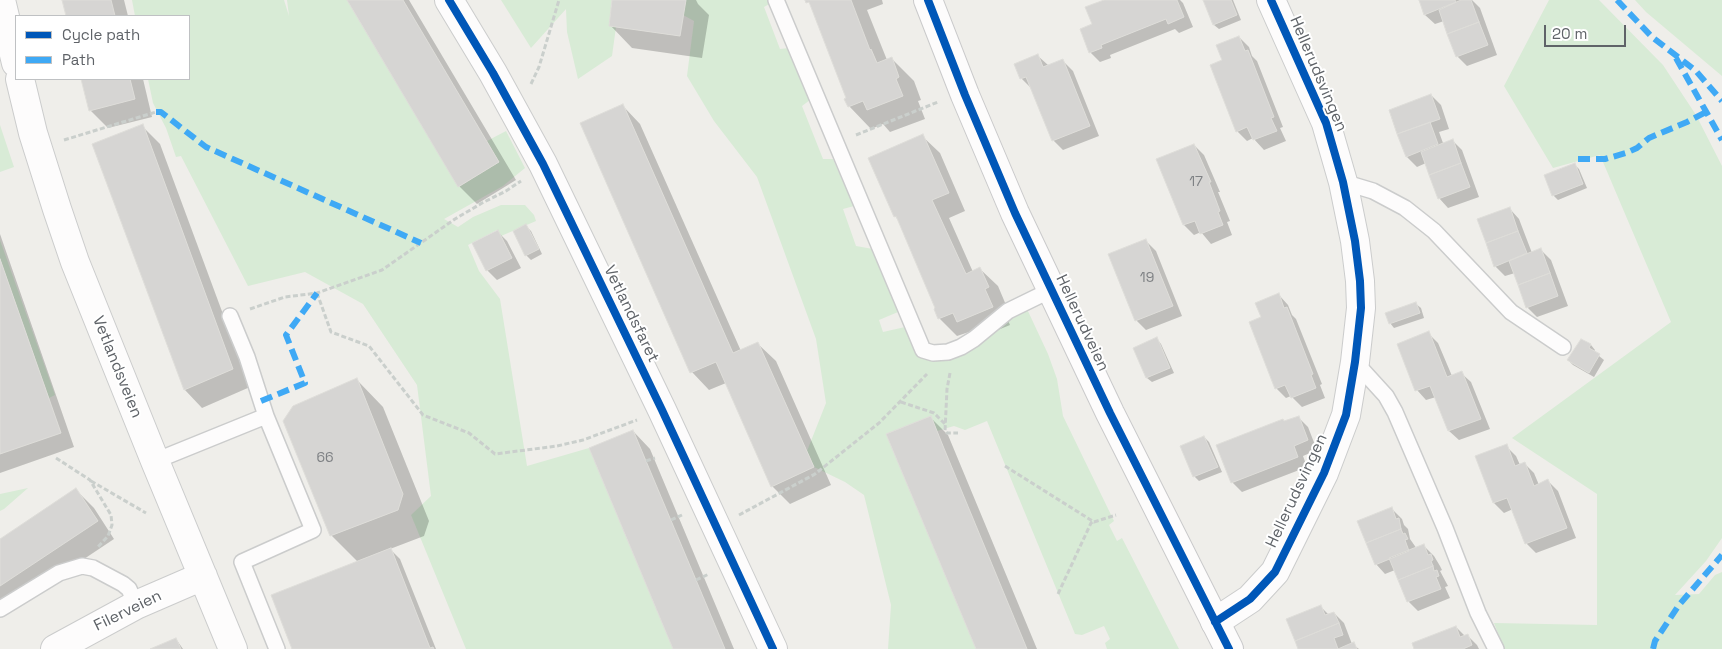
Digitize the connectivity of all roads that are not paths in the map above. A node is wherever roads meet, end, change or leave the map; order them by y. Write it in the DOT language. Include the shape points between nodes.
graph roads {
  1 [pos="1,0"];
  2 [pos="449,0"];
  3 [pos="776,0"];
  4 [pos="928,0"];
  5 [pos="1271,0"];
  6 [pos="15,59"];
  7 [pos="20,80"];
  8 [pos="1343,182"];
  9 [pos="1051,290"];
  10 [pos="230,316"];
  11 [pos="1563,347"];
  12 [pos="1355,362"];
  13 [pos="266,416"];
  14 [pos="154,461"];
  15 [pos="202,576"];
  16 [pos="136,605"];
  17 [pos="0,609"];
  18 [pos="1215,622"];
  19 [pos="55,649"];
  20 [pos="232,649"];
  21 [pos="276,649"];
  22 [pos="772,649"];
  23 [pos="1229,649"];
  24 [pos="1496,649"];
  1 -- 6 [label="street"];
  2 -- 22 [label="street, Vetlandsfaret" via="543,164 662,410"];
  3 -- 9 [label="lane" via="923,350 933,353 952,350 974,339 1008,311"];
  4 -- 9 [label="street, Hellerudveien" via="990,157"];
  5 -- 8 [label="street, Hellerudsvingen" via="1326,123"];
  7 -- 14 [label="street, Vetlandsveien" via="33,133 75,262"];
  8 -- 11 [label="lane" via="1372,191 1405,208 1434,231 1511,312"];
  8 -- 12 [label="street, Hellerudsvingen" via="1360,281 1361,308"];
  9 -- 18 [label="street, Hellerudveien"];
  10 -- 13 [label="lane"];
  12 -- 18 [label="street, Hellerudsvingen" via="1346,415 1324,473 1274,572 1250,599"];
  12 -- 24 [label="lane" via="1386,396 1398,419"];
  13 -- 14 [label="lane"];
  13 -- 21 [label="lane" via="312,530 242,562"];
  14 -- 15 [label="street, Vetlandsveien"];
  15 -- 16 [label="street, Filerveien"];
  15 -- 20 [label="street, Vetlandsveien"];
  16 -- 17 [label="lane" via="123,584 82,566 59,573"];
  16 -- 19 [label="street, Filerveien"];
  18 -- 23 [label="street, Hellerudveien"];
}
